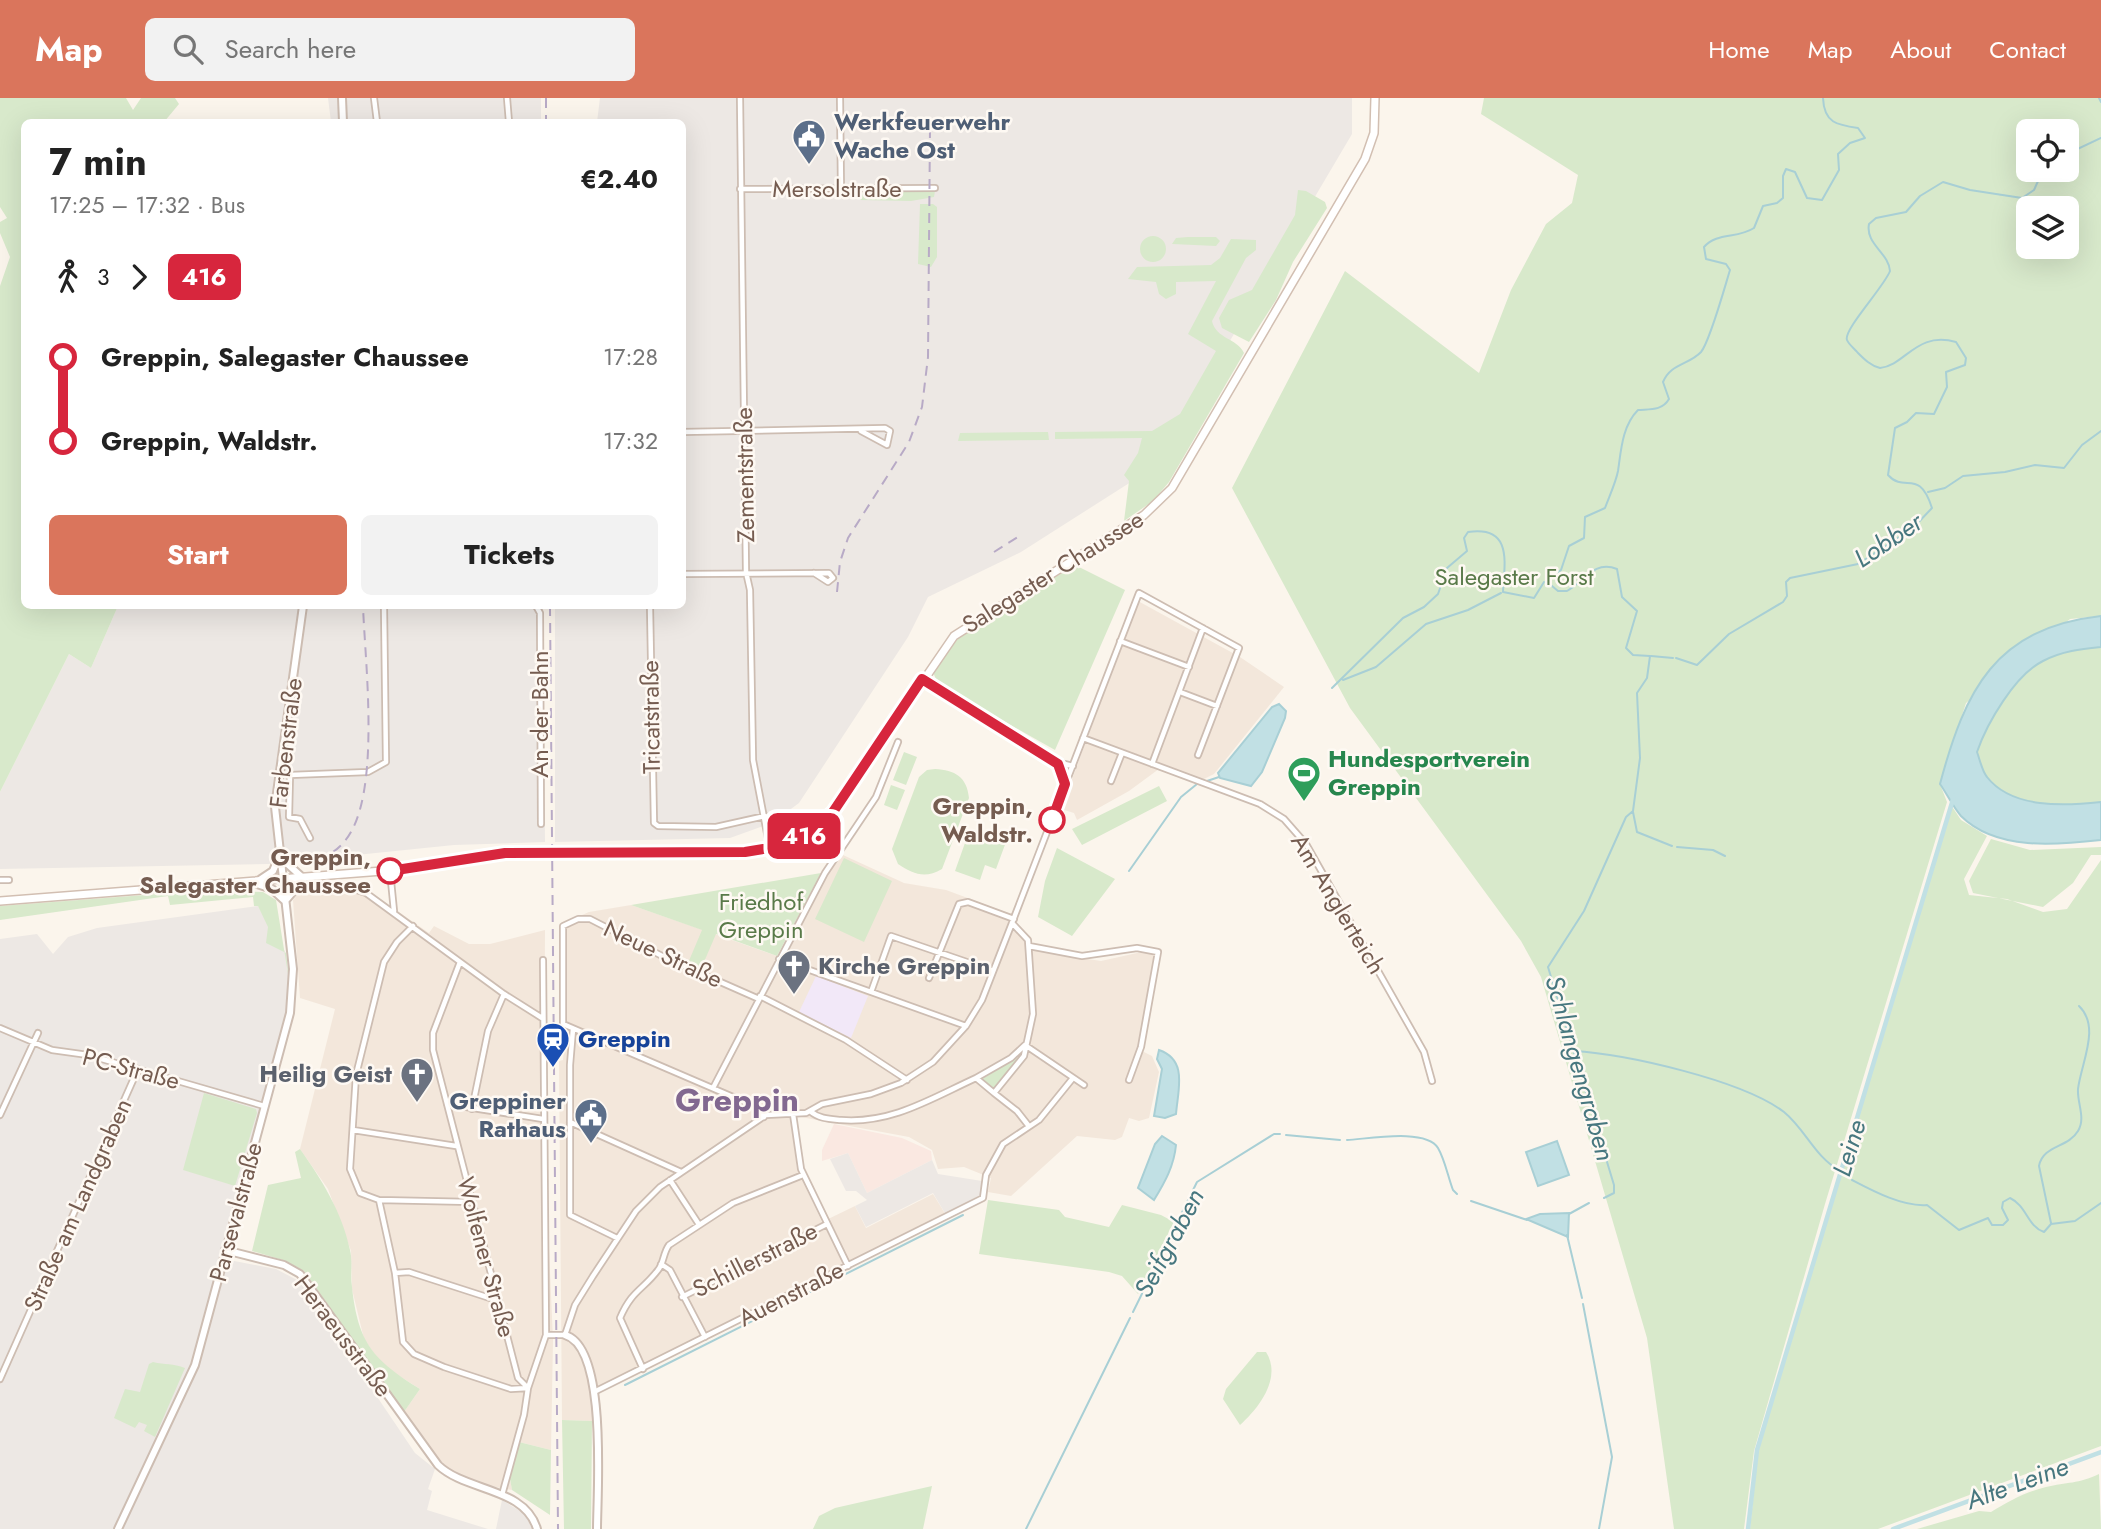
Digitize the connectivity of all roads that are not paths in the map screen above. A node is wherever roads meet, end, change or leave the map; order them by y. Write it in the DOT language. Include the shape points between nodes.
graph roads {
  1 [pos="342,98"];
  2 [pos="374,98"];
  3 [pos="507,98"];
  4 [pos="740,98"];
  5 [pos="840,98"];
  6 [pos="1375,98"];
  7 [pos="343,119"];
  8 [pos="377,119"];
  9 [pos="509,119"];
  10 [pos="934,188"];
  11 [pos="740,189"];
  12 [pos="841,190"];
  13 [pos="861,430"];
  14 [pos="686,432"];
  15 [pos="744,432"];
  16 [pos="746,572"];
  17 [pos="814,573"];
  18 [pos="686,574"];
  19 [pos="303,609"];
  20 [pos="384,609"];
  21 [pos="538,609"];
  22 [pos="650,609"];
  23 [pos="1203,628"];
  24 [pos="1121,641"];
  25 [pos="1189,667"];
  26 [pos="922,679"];
  27 [pos="933,686"];
  28 [pos="1180,692"];
  29 [pos="909,699"];
  30 [pos="1217,706"];
  31 [pos="1083,738"];
  32 [pos="898,742"];
  33 [pos="1122,753"];
  34 [pos="1198,755"];
  35 [pos="1056,762"];
  36 [pos="1152,764"];
  37 [pos="1073,766"];
  38 [pos="1111,781"];
  39 [pos="1065,784"];
  40 [pos="765,816"];
  41 [pos="541,824"];
  42 [pos="768,832"];
  43 [pos="310,838"];
  44 [pos="797,841"];
  45 [pos="770,850"];
  46 [pos="280,855"];
  47 [pos="390,871"];
  48 [pos="304,879"];
  49 [pos="0,880"];
  50 [pos="9,880"];
  51 [pos="283,880"];
  52 [pos="254,883"];
  53 [pos="327,889"];
  54 [pos="0,901"];
  55 [pos="285,901"];
  56 [pos="394,912"];
  57 [pos="1013,921"];
  58 [pos="413,926"];
  59 [pos="1029,946"];
  60 [pos="939,952"];
  61 [pos="779,959"];
  62 [pos="543,960"];
  63 [pos="460,962"];
  64 [pos="993,971"];
  65 [pos="929,978"];
  66 [pos="871,992"];
  67 [pos="503,994"];
  68 [pos="759,998"];
  69 [pos="542,1017"];
  70 [pos="967,1026"];
  71 [pos="0,1028"];
  72 [pos="573,1029"];
  73 [pos="38,1033"];
  74 [pos="33,1043"];
  75 [pos="1026,1045"];
  76 [pos="138,1069"];
  77 [pos="976,1078"];
  78 [pos="1073,1079"];
  79 [pos="907,1080"];
  80 [pos="1129,1080"];
  81 [pos="1432,1081"];
  82 [pos="1084,1085"];
  83 [pos="713,1088"];
  84 [pos="994,1093"];
  85 [pos="447,1104"];
  86 [pos="264,1106"];
  87 [pos="472,1109"];
  88 [pos="810,1111"];
  89 [pos="793,1114"];
  90 [pos="0,1115"];
  91 [pos="764,1117"];
  92 [pos="543,1119"];
  93 [pos="570,1122"];
  94 [pos="1028,1125"];
  95 [pos="353,1130"];
  96 [pos="456,1146"];
  97 [pos="681,1172"];
  98 [pos="803,1175"];
  99 [pos="670,1180"];
  100 [pos="379,1200"];
  101 [pos="472,1202"];
  102 [pos="698,1223"];
  103 [pos="827,1224"];
  104 [pos="617,1238"];
  105 [pos="225,1250"];
  106 [pos="661,1264"];
  107 [pos="848,1266"];
  108 [pos="394,1273"];
  109 [pos="682,1297"];
  110 [pos="499,1301"];
  111 [pos="546,1335"];
  112 [pos="565,1335"];
  113 [pos="705,1337"];
  114 [pos="643,1369"];
  115 [pos="0,1379"];
  116 [pos="528,1388"];
  117 [pos="594,1392"];
  118 [pos="502,1495"];
  119 [pos="118,1529"];
  120 [pos="537,1529"];
  121 [pos="597,1529"];
  1 -- 7 [label="street"];
  2 -- 8 [label="street"];
  3 -- 9 [label="street"];
  4 -- 11 [label="street, Zementstraße"];
  5 -- 12 [label="street"];
  6 -- 26 [label="main road, Salegaster Chaussee" via="1374,133 1365,159 1178,480 1150,511 959,631"];
  10 -- 12 [label="street, Mersolstraße"];
  11 -- 12 [label="street, Mersolstraße"];
  11 -- 15 [label="street, Zementstraße"];
  13 -- 13 [label="street" via="887,445 890,441 886,428"];
  13 -- 15 [label="street"];
  14 -- 15 [label="street"];
  15 -- 16 [label="street, Zementstraße"];
  16 -- 17 [label="street"];
  16 -- 18 [label="street"];
  16 -- 40 [label="street, Zementstraße" via="753,760"];
  19 -- 46 [label="street, Farbenstraße" via="275,807"];
  20 -- 43 [label="street" via="386,762 368,772 290,775 287,811 289,817 300,819"];
  21 -- 41 [label="street, An der Bahn"];
  22 -- 40 [label="street, Tricatstraße" via="654,823 716,827"];
  23 -- 24 [label="street" via="1139,593"];
  23 -- 25 [label="street"];
  23 -- 30 [label="street" via="1239,648"];
  24 -- 25 [label="street"];
  24 -- 31 [label="street"];
  25 -- 28 [label="street"];
  26 -- 27 [label="street"];
  26 -- 29 [label="main road, Salegaster Chaussee"];
  27 -- 29 [label="street"];
  27 -- 35 [label="street"];
  28 -- 30 [label="street"];
  28 -- 36 [label="street"];
  29 -- 44 [label="main road, Salegaster Chaussee" via="833,812"];
  30 -- 34 [label="street"];
  31 -- 33 [label="street, Am Anglerteich"];
  31 -- 37 [label="street"];
  32 -- 61 [label="street" via="876,797 825,873"];
  33 -- 36 [label="street, Am Anglerteich"];
  33 -- 38 [label="street"];
  35 -- 37 [label="street"];
  35 -- 39 [label="street"];
  36 -- 81 [label="street, Am Anglerteich" via="1260,804 1295,830 1424,1052"];
  37 -- 39 [label="street"];
  39 -- 57 [label="street"];
  40 -- 42 [label="street, Zementstraße"];
  42 -- 44 [label="street"];
  42 -- 45 [label="street, Zementstraße"];
  44 -- 45 [label="main road, Salegaster Chaussee"];
  45 -- 47 [label="main road, Salegaster Chaussee" via="511,853"];
  46 -- 48 [label="street" via="286,866"];
  46 -- 51 [label="street, Farbenstraße"];
  46 -- 52 [label="street" via="271,873"];
  47 -- 48 [label="main road, Salegaster Chaussee"];
  47 -- 56 [label="street"];
  48 -- 51 [label="main road, Salegaster Chaussee"];
  48 -- 55 [label="street"];
  49 -- 50 [label="street"];
  51 -- 52 [label="main road, Salegaster Chaussee"];
  51 -- 55 [label="street, Parsevalstraße"];
  52 -- 54 [label="main road, Salegaster Chaussee"];
  52 -- 55 [label="street" via="272,889"];
  53 -- 56 [label="street" via="331,885 358,889"];
  55 -- 86 [label="street, Parsevalstraße" via="292,994"];
  56 -- 58 [label="street"];
  57 -- 59 [label="street"];
  57 -- 60 [label="street" via="962,902 955,908"];
  57 -- 64 [label="street"];
  58 -- 63 [label="street"];
  58 -- 95 [label="street" via="391,949 382,968 356,1075"];
  59 -- 75 [label="street" via="1033,1014"];
  59 -- 80 [label="street" via="1082,956 1137,948 1158,952 1141,1047"];
  60 -- 64 [label="street"];
  60 -- 65 [label="street"];
  60 -- 66 [label="street" via="891,936"];
  61 -- 66 [label="street"];
  61 -- 68 [label="street"];
  62 -- 69 [label="street"];
  63 -- 67 [label="street"];
  63 -- 85 [label="street, Wolfener Straße" via="433,1033"];
  64 -- 70 [label="street"];
  66 -- 70 [label="street"];
  67 -- 69 [label="street"];
  67 -- 87 [label="street" via="488,1031"];
  68 -- 72 [label="street, Neue Straße" via="590,919 578,919 562,929 562,1016 563,1024"];
  68 -- 79 [label="street, Neue Straße" via="846,1040"];
  68 -- 83 [label="street"];
  69 -- 92 [label="street"];
  70 -- 79 [label="street" via="933,1062"];
  71 -- 74 [label="street, PC-Straße"];
  72 -- 83 [label="street"];
  72 -- 93 [label="street"];
  73 -- 74 [label="street"];
  74 -- 76 [label="street, PC-Straße"];
  74 -- 90 [label="street"];
  75 -- 77 [label="street"];
  75 -- 78 [label="street"];
  75 -- 84 [label="street" via="1024,1056"];
  76 -- 86 [label="street, PC-Straße"];
  76 -- 115 [label="street, Straße am Landgraben"];
  77 -- 84 [label="street"];
  77 -- 88 [label="street" via="886,1117 838,1120"];
  78 -- 82 [label="street"];
  78 -- 94 [label="street" via="1039,1120"];
  79 -- 88 [label="street"];
  83 -- 91 [label="street" via="754,1107"];
  84 -- 94 [label="street"];
  85 -- 87 [label="street"];
  85 -- 96 [label="street, Wolfener Straße"];
  86 -- 105 [label="street, Parsevalstraße"];
  87 -- 92 [label="street"];
  88 -- 89 [label="street"];
  89 -- 91 [label="street"];
  89 -- 98 [label="street"];
  91 -- 97 [label="street"];
  92 -- 111 [label="street"];
  93 -- 97 [label="street"];
  93 -- 104 [label="street" via="570,1214"];
  94 -- 107 [label="street, Auenstraße" via="1003,1144 986,1175 983,1198"];
  95 -- 96 [label="street"];
  95 -- 100 [label="street" via="350,1169 360,1193"];
  96 -- 101 [label="street, Wolfener Straße"];
  97 -- 99 [label="street"];
  98 -- 102 [label="street" via="749,1195"];
  98 -- 103 [label="street"];
  99 -- 102 [label="street"];
  99 -- 104 [label="street" via="642,1204"];
  100 -- 101 [label="street"];
  100 -- 108 [label="street"];
  101 -- 110 [label="street, Wolfener Straße"];
  102 -- 106 [label="street" via="669,1245"];
  103 -- 107 [label="street"];
  103 -- 109 [label="street, Schillerstraße"];
  104 -- 112 [label="street" via="575,1305"];
  105 -- 118 [label="street, Heraeusstraße" via="284,1265 304,1277 433,1460 456,1479"];
  105 -- 119 [label="street, Parsevalstraße" via="191,1376"];
  106 -- 109 [label="street" via="670,1270"];
  106 -- 114 [label="street" via="633,1292 620,1318"];
  107 -- 113 [label="street, Auenstraße"];
  108 -- 110 [label="street" via="409,1272"];
  108 -- 116 [label="street" via="403,1342 414,1354 511,1389"];
  109 -- 113 [label="street"];
  110 -- 116 [label="street, Wolfener Straße" via="518,1378"];
  111 -- 112 [label="street"];
  111 -- 116 [label="street"];
  112 -- 117 [label="street" via="581,1349"];
  113 -- 114 [label="street, Auenstraße"];
  114 -- 117 [label="street, Auenstraße"];
  116 -- 118 [label="street"];
  117 -- 121 [label="street"];
  118 -- 120 [label="street, Heraeusstraße" via="525,1508"];
}
